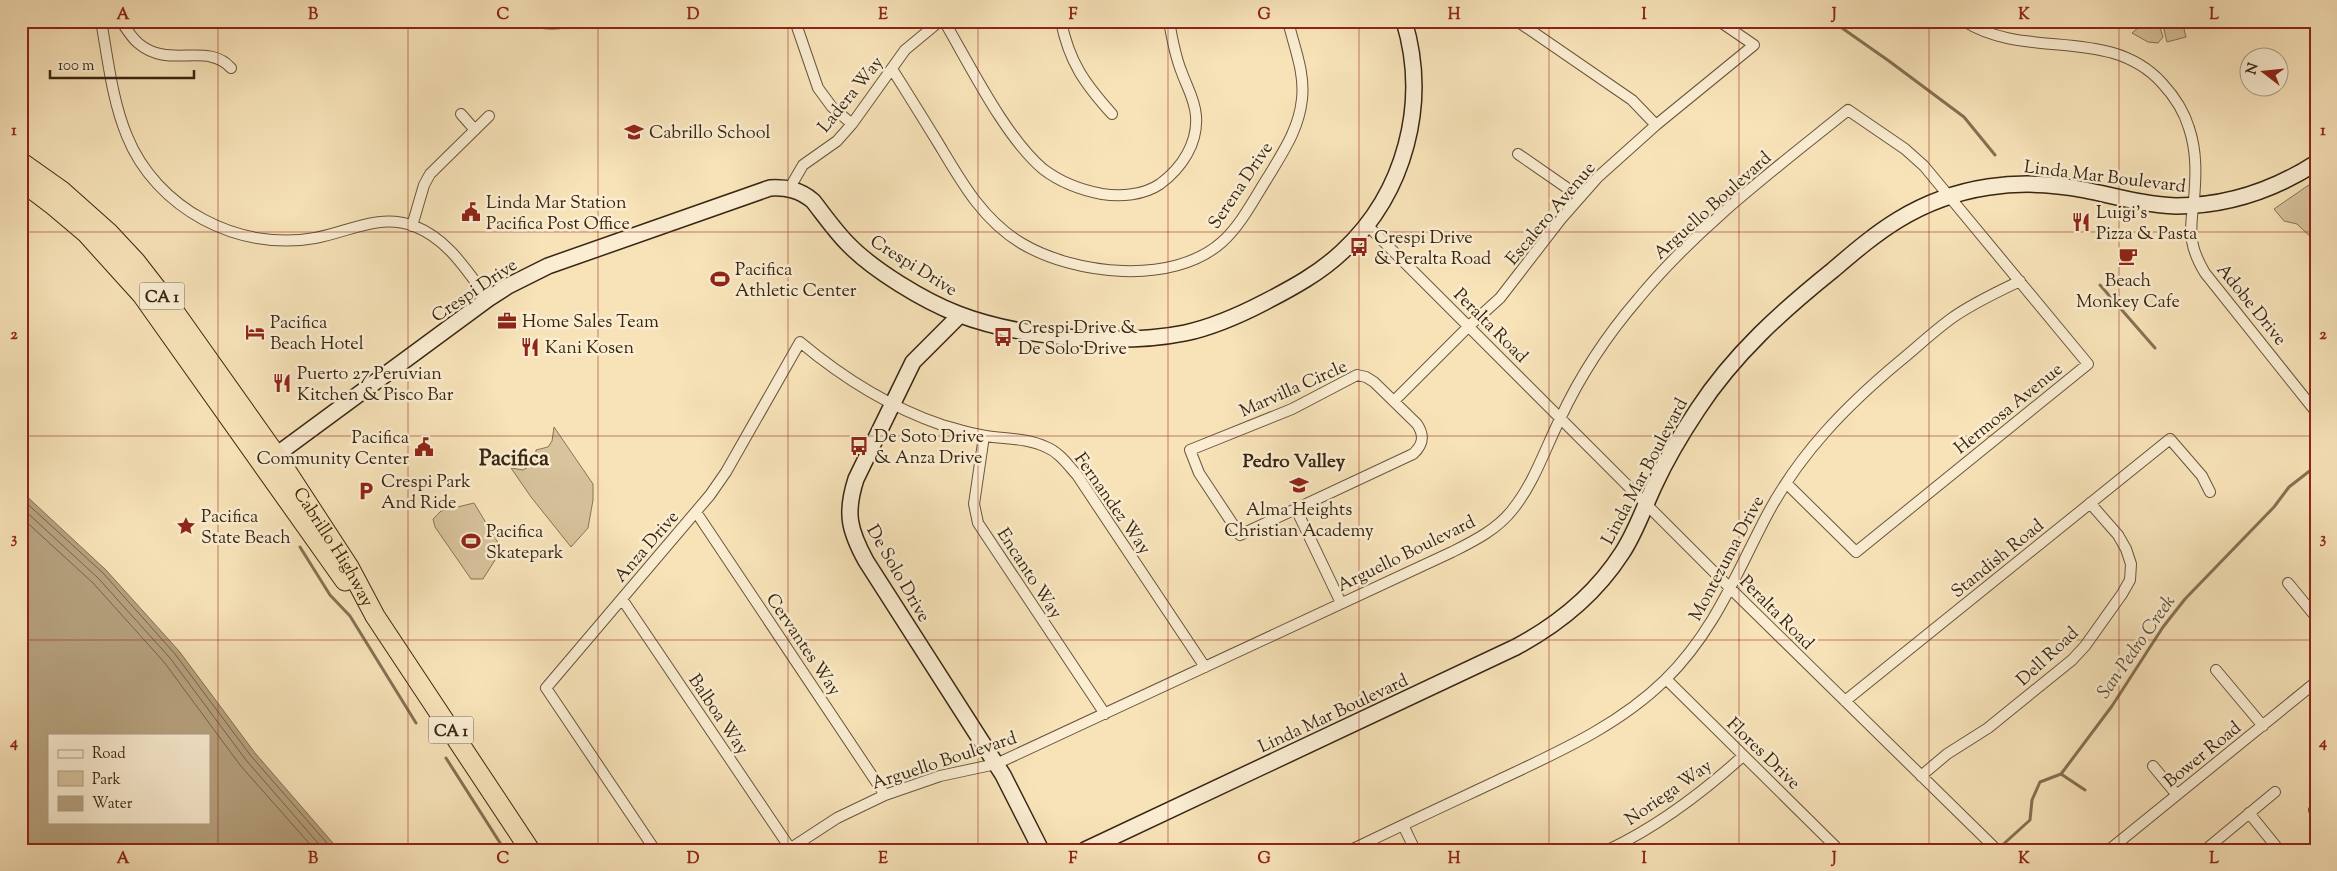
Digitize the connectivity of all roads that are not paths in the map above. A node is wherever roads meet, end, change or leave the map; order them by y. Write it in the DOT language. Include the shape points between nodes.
graph roads {
  1 [pos="101,21"];
  2 [pos="121,21"];
  3 [pos="795,21"];
  4 [pos="942,21"];
  5 [pos="1061,21"];
  6 [pos="1169,21"];
  7 [pos="1288,21"];
  8 [pos="1404,21"];
  9 [pos="1517,21"];
  10 [pos="1719,21"];
  11 [pos="1964,21"];
  12 [pos="230,68"];
  13 [pos="892,69"];
  14 [pos="461,114"];
  15 [pos="1112,114"];
  16 [pos="489,116"];
  17 [pos="852,124"];
  18 [pos="1656,125"];
  19 [pos="475,130"];
  20 [pos="1518,154"];
  21 [pos="21,162"];
  22 [pos="2316,163"];
  23 [pos="21,181"];
  24 [pos="789,189"];
  25 [pos="1950,196"];
  26 [pos="1580,197"];
  27 [pos="2193,205"];
  28 [pos="1367,225"];
  29 [pos="412,226"];
  30 [pos="2020,281"];
  31 [pos="488,299"];
  32 [pos="960,315"];
  33 [pos="1469,326"];
  34 [pos="1394,401"];
  35 [pos="892,404"];
  36 [pos="2316,412"];
  37 [pos="1560,417"];
  38 [pos="984,436"];
  39 [pos="269,460"];
  40 [pos="1786,483"];
  41 [pos="2210,492"];
  42 [pos="2090,503"];
  43 [pos="1646,504"];
  44 [pos="1296,508"];
  45 [pos="696,512"];
  46 [pos="2288,583"];
  47 [pos="1731,589"];
  48 [pos="622,599"];
  49 [pos="1341,603"];
  50 [pos="2316,617"];
  51 [pos="1205,667"];
  52 [pos="2216,670"];
  53 [pos="1666,680"];
  54 [pos="2316,682"];
  55 [pos="1845,701"];
  56 [pos="1104,714"];
  57 [pos="2263,726"];
  58 [pos="1743,756"];
  59 [pos="996,764"];
  60 [pos="2153,766"];
  61 [pos="1921,776"];
  62 [pos="2275,792"];
  63 [pos="885,795"];
  64 [pos="2177,795"];
  65 [pos="2249,813"];
  66 [pos="1403,825"];
  67 [pos="1995,848"];
  68 [pos="789,849"];
  69 [pos="530,850"];
  70 [pos="655,850"];
  71 [pos="1041,850"];
  72 [pos="1085,850"];
  73 [pos="1351,850"];
  74 [pos="1415,850"];
  75 [pos="1608,850"];
  76 [pos="1839,850"];
  77 [pos="2109,850"];
  78 [pos="2204,850"];
  79 [pos="2279,850"];
  1 -- 29 [label="street" via="127,137 155,181 187,210 222,228 269,240 315,238 374,222"];
  2 -- 12 [label="street" via="137,43 155,53 174,57 218,57"];
  3 -- 17 [label="street" via="818,88 832,107"];
  4 -- 6 [label="street" via="1002,118 1032,158 1068,183 1094,192 1121,196 1160,184 1178,167 1192,144 1194,103 1176,57"];
  4 -- 13 [label="street, Ladera Way" via="912,43"];
  5 -- 15 [label="street" via="1077,71"];
  7 -- 13 [label="street, Serena Drive" via="1303,84 1300,112 1292,137 1242,218 1227,236 1197,258 1166,268 1089,268 1046,257 1020,242 995,223 975,201"];
  8 -- 28 [label="street, Crespi Drive" via="1413,65 1411,122 1395,178"];
  9 -- 18 [label="street" via="1632,100"];
  10 -- 18 [label="street, Escalero Avenue" via="1754,46"];
  11 -- 27 [label="street, Adobe Drive" via="2001,38 2104,50 2144,66 2176,99 2189,127 2196,156"];
  13 -- 17 [label="street, Ladera Way"];
  14 -- 19 [label="street"];
  16 -- 19 [label="street"];
  17 -- 24 [label="street, Ladera Way" via="837,141 803,165"];
  18 -- 26 [label="street, Escalero Avenue"];
  19 -- 29 [label="street" via="430,174"];
  20 -- 26 [label="street"];
  21 -- 39 [label="highway, Cabrillo Highway / CA 1" via="88,213 136,262 174,311"];
  22 -- 27 [label="street, Linda Mar Boulevard" via="2258,192 2226,201"];
  23 -- 39 [label="highway, Cabrillo Highway / CA 1" via="86,233 129,279"];
  24 -- 31 [label="street, Crespi Drive" via="760,190 556,263 518,280"];
  24 -- 32 [label="street, Crespi Drive" via="813,201 848,244 874,266"];
  25 -- 27 [label="street, Linda Mar Boulevard" via="1991,186 2028,183 2065,186 2143,203"];
  25 -- 30 [label="street, Hermosa Avenue"];
  25 -- 37 [label="street, Arguello Boulevard" via="1915,157 1848,110 1731,206 1670,262 1612,332"];
  25 -- 43 [label="street, Linda Mar Boulevard" via="1914,211 1882,231 1796,299 1761,332 1700,406 1674,447"];
  26 -- 33 [label="street, Escalero Avenue" via="1500,298"];
  27 -- 36 [label="street, Adobe Drive" via="2190,223 2196,258"];
  28 -- 32 [label="street, Crespi Drive" via="1342,253 1295,286 1242,313 1185,333 1119,338 1057,336 997,326"];
  28 -- 33 [label="street, Peralta Road"];
  29 -- 31 [label="street" via="445,245"];
  30 -- 40 [label="street, Montezuma Drive" via="1953,317 1871,385 1823,432"];
  30 -- 40 [label="street, Hermosa Avenue" via="2088,364 1856,552"];
  31 -- 39 [label="street, Crespi Drive"];
  32 -- 35 [label="street, De Solo Drive" via="914,362"];
  33 -- 34 [label="street, Escalero Avenue"];
  33 -- 37 [label="street, Peralta Road"];
  34 -- 44 [label="street, Marvilla Circle" via="1422,432 1423,441 1418,449"];
  34 -- 44 [label="street, Marvilla Circle" via="1374,382 1357,375 1292,409 1190,450 1199,473 1240,535"];
  35 -- 38 [label="street, Fernandez Way" via="942,425"];
  35 -- 45 [label="street, Anza Drive" via="841,374 800,342 726,472"];
  35 -- 59 [label="street, De Solo Drive" via="851,495 849,517 853,538"];
  37 -- 43 [label="street, Peralta Road"];
  37 -- 49 [label="street, Arguello Boulevard" via="1523,496 1500,522 1470,543"];
  38 -- 51 [label="street, Fernandez Way" via="1031,441 1048,447 1062,458 1077,475"];
  38 -- 56 [label="street, Encanto Way" via="974,504 978,523"];
  39 -- 69 [label="highway, Cabrillo Highway / CA 1" via="339,575 375,616"];
  40 -- 47 [label="street, Montezuma Drive" via="1767,514"];
  41 -- 42 [label="street, Standish Road" via="2202,476 2170,439"];
  42 -- 55 [label="street, Standish Road"];
  42 -- 61 [label="street, Dell Road" via="2126,549 2131,564 2130,580 2122,594 2072,660 1988,728 1946,754"];
  43 -- 47 [label="street, Peralta Road"];
  43 -- 72 [label="street, Linda Mar Boulevard" via="1623,552 1599,583 1569,614 1535,637"];
  44 -- 49 [label="street"];
  45 -- 48 [label="street, Anza Drive"];
  45 -- 63 [label="street, Cervantes Way"];
  46 -- 50 [label="street"];
  47 -- 53 [label="street, Montezuma Drive" via="1704,634"];
  47 -- 55 [label="street, Peralta Road"];
  48 -- 68 [label="street, Balboa Way"];
  48 -- 70 [label="street, Anza Drive" via="546,688"];
  49 -- 51 [label="street, Arguello Boulevard"];
  51 -- 56 [label="street, Arguello Boulevard"];
  52 -- 57 [label="street"];
  53 -- 58 [label="street, Flores Drive"];
  53 -- 66 [label="street, Montezuma Drive" via="1621,717 1591,735"];
  54 -- 57 [label="street, Bower Road"];
  55 -- 61 [label="street, Peralta Road"];
  56 -- 59 [label="street, Arguello Boulevard"];
  57 -- 64 [label="street, Bower Road"];
  58 -- 75 [label="street, Noriega Way" via="1681,808"];
  58 -- 76 [label="street, Flores Drive"];
  59 -- 63 [label="street, Arguello Boulevard" via="940,776"];
  59 -- 71 [label="street, De Solo Drive"];
  60 -- 64 [label="street"];
  61 -- 67 [label="street, Peralta Road"];
  62 -- 65 [label="street"];
  63 -- 68 [label="street, Arguello Boulevard" via="837,818"];
  64 -- 77 [label="street, Bower Road"];
  65 -- 78 [label="street"];
  65 -- 79 [label="street"];
  66 -- 73 [label="street, Montezuma Drive"];
  66 -- 74 [label="street"];
}
